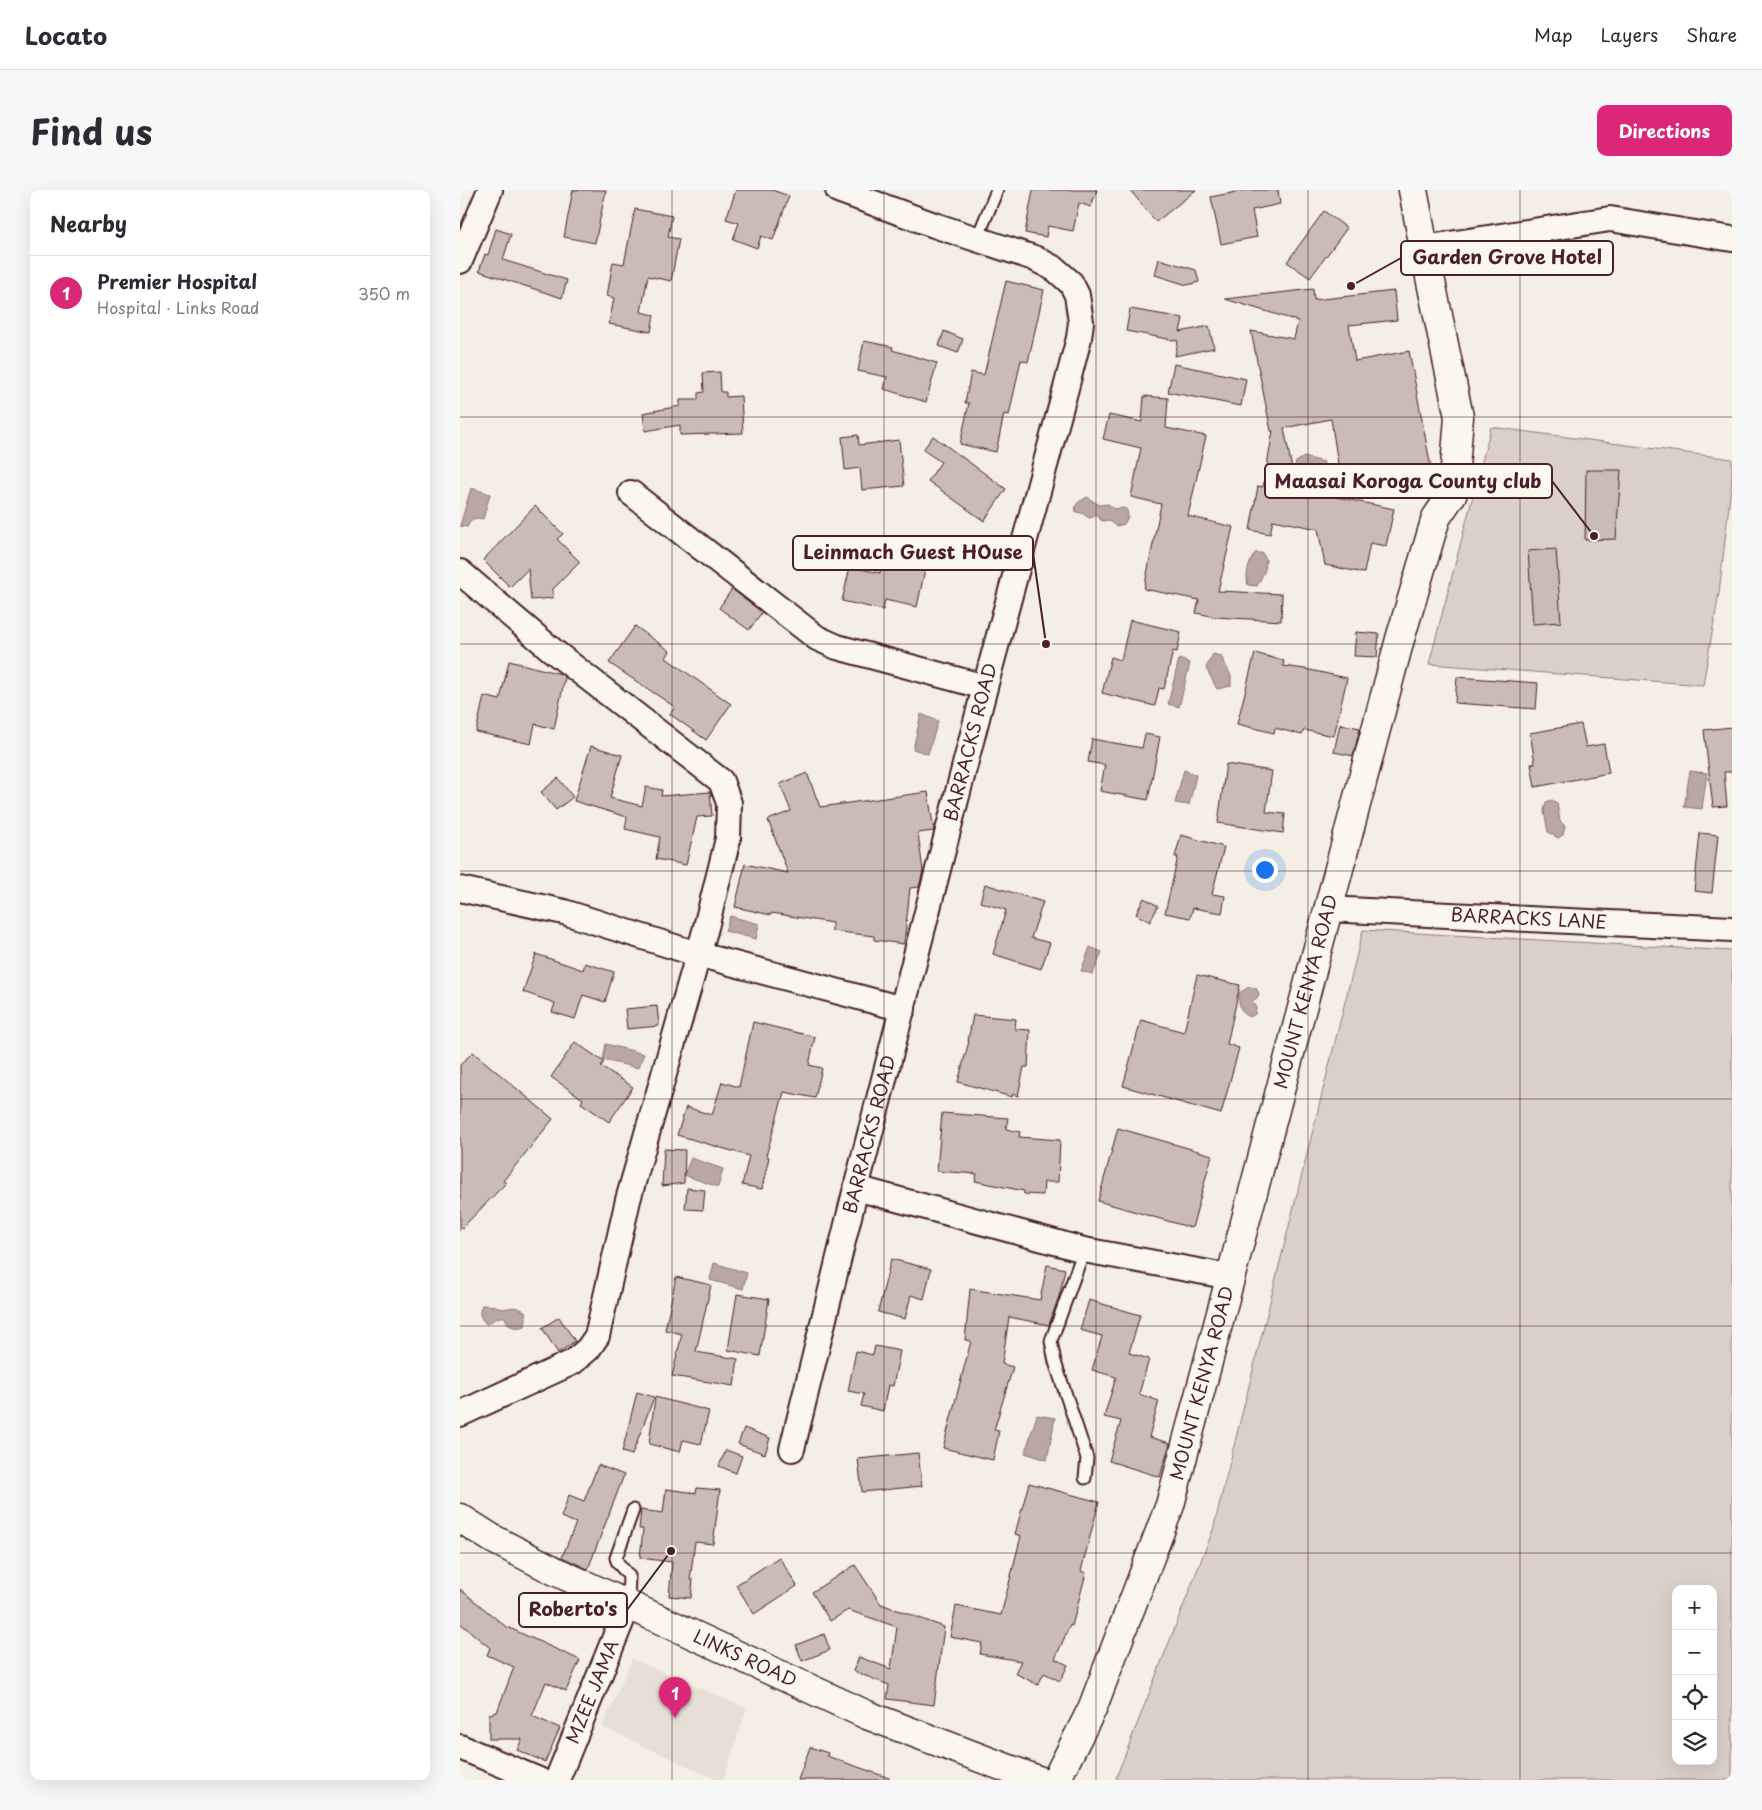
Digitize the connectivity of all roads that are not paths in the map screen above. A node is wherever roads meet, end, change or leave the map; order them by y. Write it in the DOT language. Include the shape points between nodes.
graph roads {
  1 [pos="490,190"];
  2 [pos="838,190"];
  3 [pos="997,190"];
  4 [pos="1413,190"];
  5 [pos="977,239"];
  6 [pos="1732,239"];
  7 [pos="1424,248"];
  8 [pos="460,261"];
  9 [pos="631,493"];
  10 [pos="460,572"];
  11 [pos="985,687"];
  12 [pos="460,889"];
  13 [pos="1327,909"];
  14 [pos="1732,929"];
  15 [pos="697,954"];
  16 [pos="903,1009"];
  17 [pos="856,1188"];
  18 [pos="1084,1250"];
  19 [pos="1231,1277"];
  20 [pos="460,1414"];
  21 [pos="792,1449"];
  22 [pos="1085,1478"];
  23 [pos="633,1510"];
  24 [pos="460,1518"];
  25 [pos="628,1605"];
  26 [pos="460,1747"];
  27 [pos="539,1780"];
  28 [pos="557,1780"];
  29 [pos="1038,1780"];
  30 [pos="1056,1780"];
  1 -- 8 [label="street"];
  2 -- 5 [label="street, BARRACKS ROAD"];
  3 -- 5 [label="lane"];
  4 -- 7 [label="main road, MOUNT KENYA ROAD"];
  5 -- 11 [label="street, BARRACKS ROAD" via="1034,258 1055,269 1071,283 1077,295 1082,322"];
  6 -- 7 [label="street" via="1610,219"];
  7 -- 13 [label="main road, MOUNT KENYA ROAD" via="1459,417 1453,493 1436,518"];
  9 -- 11 [label="street" via="816,638 837,647"];
  10 -- 15 [label="street" via="552,650 721,781 730,802 728,839"];
  11 -- 16 [label="street, BARRACKS ROAD"];
  12 -- 15 [label="street" via="564,912"];
  13 -- 14 [label="street, BARRACKS LANE"];
  13 -- 19 [label="main road, MOUNT KENYA ROAD"];
  15 -- 16 [label="street"];
  15 -- 20 [label="street" via="628,1200 596,1336 588,1349 573,1362"];
  16 -- 17 [label="street, BARRACKS ROAD"];
  17 -- 18 [label="street"];
  17 -- 21 [label="street, BARRACKS ROAD"];
  18 -- 19 [label="street"];
  18 -- 22 [label="lane" via="1051,1341 1087,1458"];
  19 -- 30 [label="main road, MOUNT KENYA ROAD" via="1170,1505 1092,1709"];
  23 -- 25 [label="lane" via="616,1558 629,1576"];
  24 -- 25 [label="main road, LINKS ROAD" via="493,1539"];
  25 -- 28 [label="street, MZEE JAMA"];
  25 -- 29 [label="main road, LINKS ROAD" via="867,1715"];
  26 -- 27 [label="street"];
}
